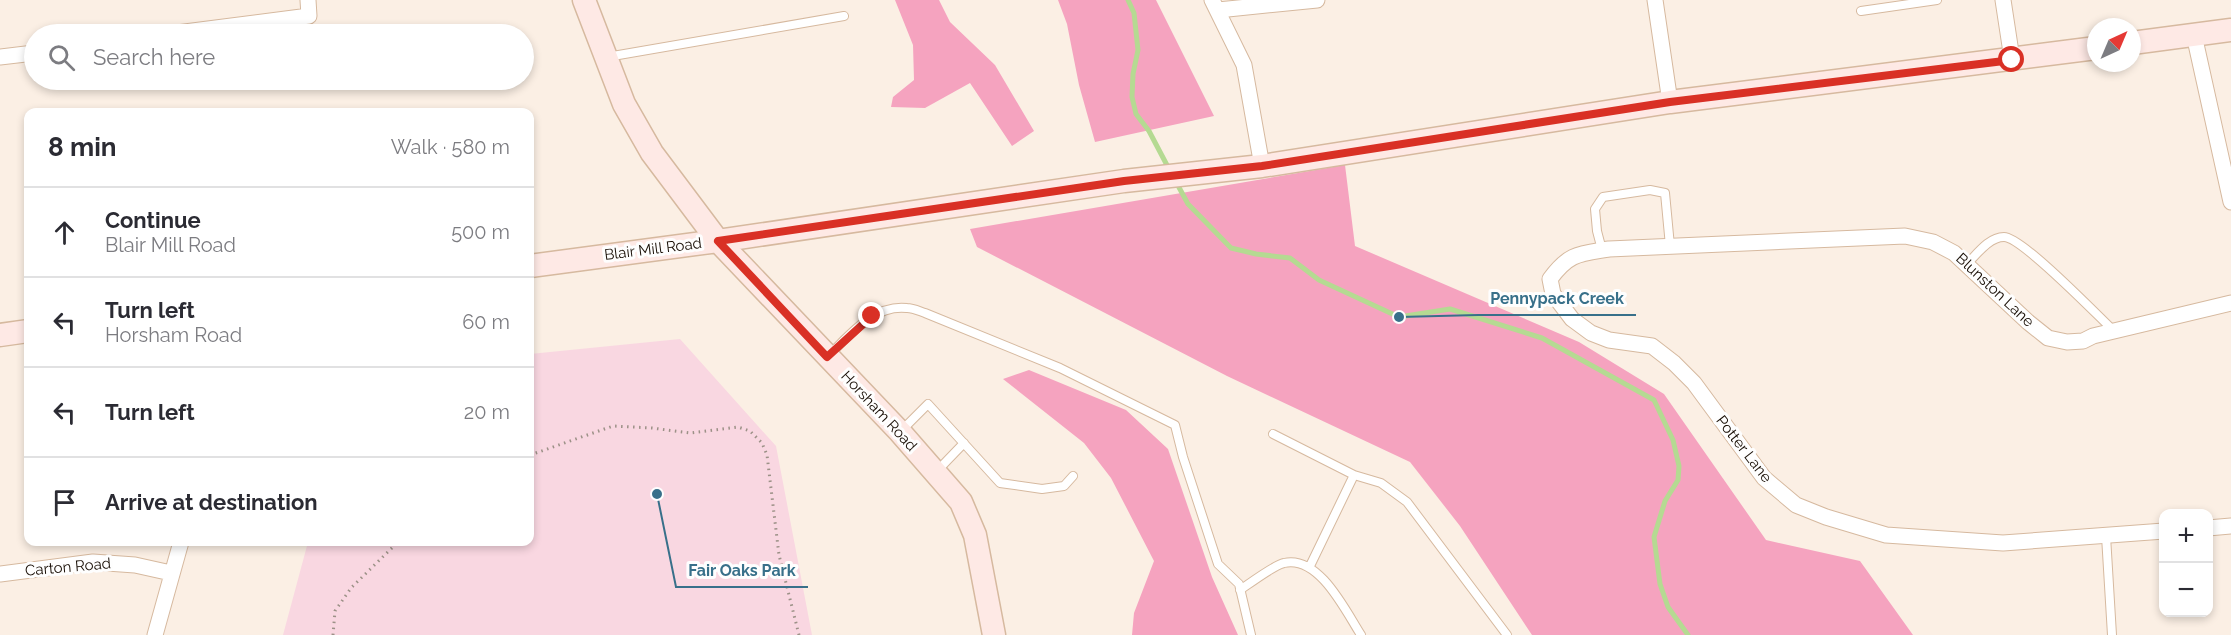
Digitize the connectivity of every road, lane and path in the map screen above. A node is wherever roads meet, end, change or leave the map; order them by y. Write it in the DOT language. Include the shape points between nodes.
graph roads {
  1 [pos="584,0"];
  2 [pos="1317,0"];
  3 [pos="1655,0"];
  4 [pos="1937,0"];
  5 [pos="2003,0"];
  6 [pos="1215,5"];
  7 [pos="308,8"];
  8 [pos="1861,11"];
  9 [pos="844,16"];
  10 [pos="222,24"];
  11 [pos="2231,30"];
  12 [pos="2194,35"];
  13 [pos="2141,42"];
  14 [pos="2087,49"];
  15 [pos="24,54"];
  16 [pos="0,57"];
  17 [pos="606,57"];
  18 [pos="2012,60"];
  19 [pos="1670,102"];
  20 [pos="2225,150"];
  21 [pos="1262,166"];
  22 [pos="2231,202"];
  23 [pos="718,241"];
  24 [pos="1670,246"];
  25 [pos="1605,249"];
  26 [pos="1967,264"];
  27 [pos="534,265"];
  28 [pos="2231,303"];
  29 [pos="2114,331"];
  30 [pos="24,332"];
  31 [pos="0,335"];
  32 [pos="827,357"];
  33 [pos="900,432"];
  34 [pos="1273,434"];
  35 [pos="964,443"];
  36 [pos="534,454"];
  37 [pos="936,472"];
  38 [pos="1354,475"];
  39 [pos="1072,477"];
  40 [pos="2231,526"];
  41 [pos="2213,528"];
  42 [pos="2159,531"];
  43 [pos="2106,536"];
  44 [pos="180,546"];
  45 [pos="394,546"];
  46 [pos="1310,566"];
  47 [pos="171,573"];
  48 [pos="0,574"];
  49 [pos="1240,590"];
  50 [pos="1504,634"];
  51 [pos="155,635"];
  52 [pos="333,635"];
  53 [pos="799,635"];
  54 [pos="994,635"];
  55 [pos="1251,635"];
  56 [pos="1361,635"];
  57 [pos="2112,635"];
  1 -- 17 [label="main road, Horsham Road"];
  2 -- 6 [label="street"];
  3 -- 19 [label="street"];
  4 -- 8 [label="lane"];
  5 -- 18 [label="street"];
  6 -- 21 [label="street" via="1244,65"];
  7 -- 10 [label="street"];
  9 -- 17 [label="lane"];
  11 -- 12 [label="main road"];
  12 -- 13 [label="main road"];
  12 -- 20 [label="street"];
  14 -- 18 [label="main road, Blair Mill Road"];
  15 -- 16 [label="street"];
  17 -- 23 [label="main road, Horsham Road" via="624,104 652,153"];
  18 -- 19 [label="main road, Blair Mill Road"];
  19 -- 21 [label="main road, Blair Mill Road"];
  20 -- 22 [label="street"];
  21 -- 23 [label="main road, Blair Mill Road" via="1124,181"];
  23 -- 27 [label="main road, Blair Mill Road"];
  23 -- 32 [label="main road, Horsham Road"];
  24 -- 25 [label="street, Blunston Lane"];
  24 -- 25 [label="lane" via="1665,193 1650,190 1603,197 1595,209 1596,231"];
  24 -- 26 [label="street, Blunston Lane" via="1905,236 1933,242"];
  25 -- 43 [label="street, Potter Lane" via="1571,256 1550,279 1553,294 1572,319 1591,333 1652,346 1674,363 1694,383 1764,478 1796,505 1886,535 2003,543"];
  26 -- 29 [label="street, Blunston Lane" via="2048,338 2083,341"];
  26 -- 29 [label="lane" via="1991,241 2002,236 2012,238"];
  28 -- 29 [label="street, Blunston Lane"];
  30 -- 31 [label="main road"];
  32 -- 33 [label="main road, Horsham Road"];
  32 -- 49 [label="lane" via="872,316 906,308 1060,368 1175,425 1218,564 1239,584"];
  33 -- 35 [label="lane" via="928,404"];
  33 -- 37 [label="main road, Horsham Road"];
  34 -- 38 [label="lane"];
  35 -- 37 [label="lane"];
  35 -- 39 [label="lane" via="1000,483 1042,489 1064,486"];
  36 -- 53 [label="path" via="613,426 690,433 738,427 750,431 762,443 767,456 779,555"];
  37 -- 54 [label="main road, Horsham Road" via="961,502 975,535"];
  38 -- 46 [label="lane"];
  38 -- 50 [label="lane" via="1381,483 1407,502"];
  40 -- 41 [label="street"];
  42 -- 43 [label="street, Potter Lane"];
  43 -- 57 [label="lane"];
  44 -- 47 [label="street"];
  45 -- 52 [label="path" via="351,588 335,611"];
  46 -- 49 [label="lane" via="1283,562"];
  46 -- 56 [label="lane" via="1333,591"];
  47 -- 48 [label="street, Carton Road" via="93,562"];
  47 -- 51 [label="street"];
  49 -- 55 [label="lane"];
}
